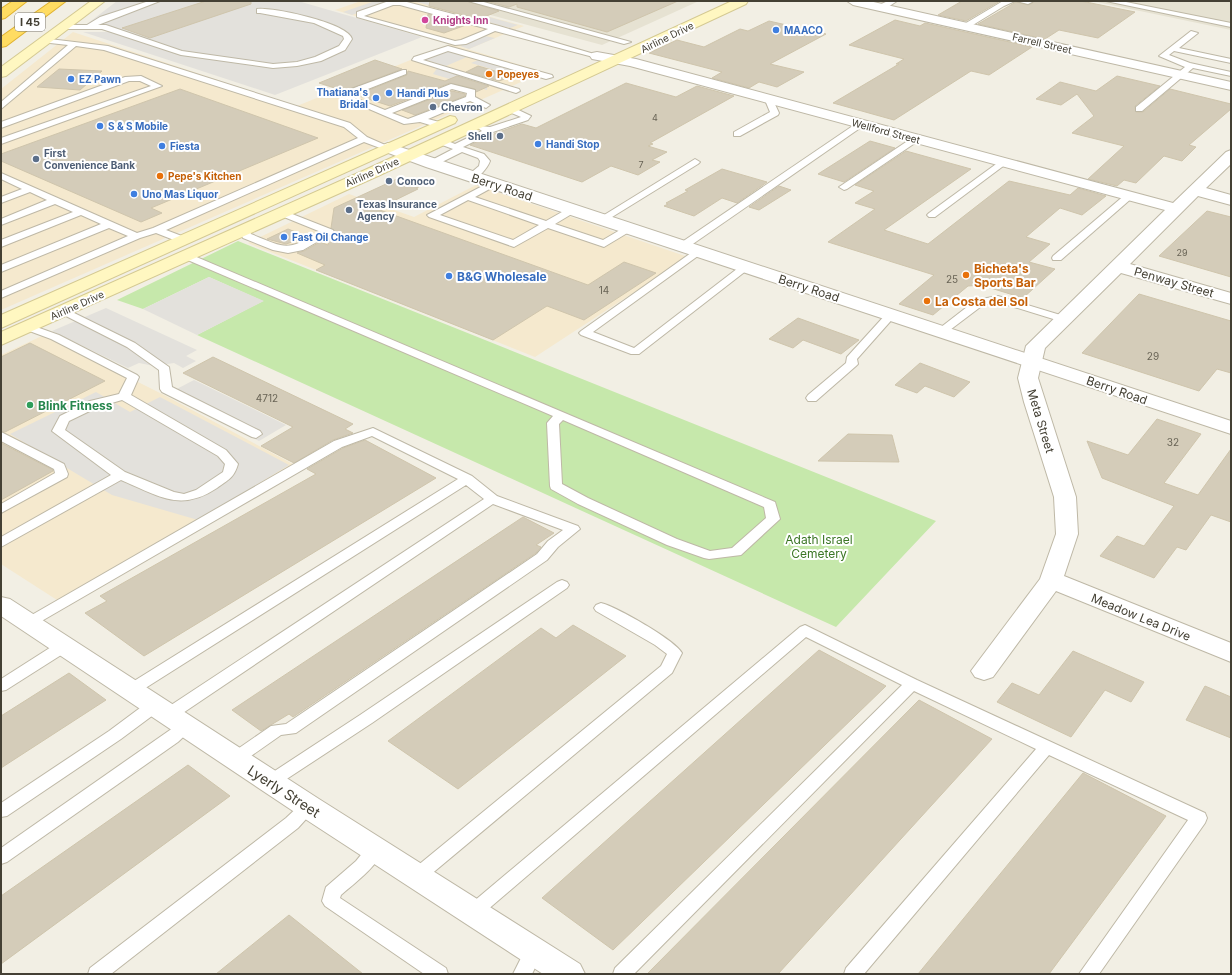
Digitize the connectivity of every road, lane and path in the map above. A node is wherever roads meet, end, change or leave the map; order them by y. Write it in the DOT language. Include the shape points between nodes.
graph roads {
  1 [pos="21,1"];
  2 [pos="44,1"];
  3 [pos="60,1"];
  4 [pos="99,1"];
  5 [pos="156,1"];
  6 [pos="472,1"];
  7 [pos="716,1"];
  8 [pos="742,1"];
  9 [pos="852,1"];
  10 [pos="893,1"];
  11 [pos="1011,1"];
  12 [pos="1020,1"];
  13 [pos="1110,1"];
  14 [pos="1028,2"];
  15 [pos="882,8"];
  16 [pos="260,11"];
  17 [pos="1,15"];
  18 [pos="687,15"];
  19 [pos="704,19"];
  20 [pos="1231,25"];
  21 [pos="964,26"];
  22 [pos="62,27"];
  23 [pos="89,27"];
  24 [pos="496,28"];
  25 [pos="1,32"];
  26 [pos="1194,33"];
  27 [pos="44,40"];
  28 [pos="627,42"];
  29 [pos="1,43"];
  30 [pos="74,44"];
  31 [pos="1174,48"];
  32 [pos="476,56"];
  33 [pos="597,56"];
  34 [pos="619,60"];
  35 [pos="1231,61"];
  36 [pos="445,69"];
  37 [pos="1186,70"];
  38 [pos="403,72"];
  39 [pos="1,73"];
  40 [pos="1231,74"];
  41 [pos="549,77"];
  42 [pos="1231,86"];
  43 [pos="516,91"];
  44 [pos="470,98"];
  45 [pos="769,100"];
  46 [pos="486,105"];
  47 [pos="1,106"];
  48 [pos="1139,109"];
  49 [pos="385,113"];
  50 [pos="420,119"];
  51 [pos="1,124"];
  52 [pos="860,124"];
  53 [pos="440,125"];
  54 [pos="482,128"];
  55 [pos="737,134"];
  56 [pos="364,139"];
  57 [pos="915,139"];
  58 [pos="1,141"];
  59 [pos="440,141"];
  60 [pos="388,148"];
  61 [pos="458,148"];
  62 [pos="1231,155"];
  63 [pos="408,156"];
  64 [pos="694,162"];
  65 [pos="1003,162"];
  66 [pos="430,164"];
  67 [pos="471,177"];
  68 [pos="2,178"];
  69 [pos="492,184"];
  70 [pos="844,187"];
  71 [pos="30,189"];
  72 [pos="1194,190"];
  73 [pos="1129,196"];
  74 [pos="467,197"];
  75 [pos="1,200"];
  76 [pos="56,200"];
  77 [pos="1231,200"];
  78 [pos="1175,208"];
  79 [pos="572,210"];
  80 [pos="81,212"];
  81 [pos="282,213"];
  82 [pos="932,215"];
  83 [pos="601,220"];
  84 [pos="1,222"];
  85 [pos="224,222"];
  86 [pos="109,224"];
  87 [pos="547,225"];
  88 [pos="630,229"];
  89 [pos="157,230"];
  90 [pos="244,230"];
  91 [pos="136,236"];
  92 [pos="1,244"];
  93 [pos="185,248"];
  94 [pos="690,249"];
  95 [pos="1057,258"];
  96 [pos="1117,266"];
  97 [pos="746,267"];
  98 [pos="1,269"];
  99 [pos="1,295"];
  100 [pos="1231,299"];
  101 [pos="64,311"];
  102 [pos="891,315"];
  103 [pos="4,318"];
  104 [pos="1063,319"];
  105 [pos="28,327"];
  106 [pos="942,331"];
  107 [pos="1,339"];
  108 [pos="1033,362"];
  109 [pos="124,396"];
  110 [pos="812,398"];
  111 [pos="560,415"];
  112 [pos="1231,428"];
  113 [pos="256,434"];
  114 [pos="1,436"];
  115 [pos="120,476"];
  116 [pos="467,479"];
  117 [pos="492,499"];
  118 [pos="1,509"];
  119 [pos="1,543"];
  120 [pos="1051,580"];
  121 [pos="562,585"];
  122 [pos="1,605"];
  123 [pos="601,608"];
  124 [pos="28,623"];
  125 [pos="64,646"];
  126 [pos="1231,653"];
  127 [pos="984,671"];
  128 [pos="912,684"];
  129 [pos="1,686"];
  130 [pos="131,690"];
  131 [pos="169,716"];
  132 [pos="1047,747"];
  133 [pos="235,759"];
  134 [pos="270,782"];
  135 [pos="309,807"];
  136 [pos="1,811"];
  137 [pos="375,850"];
  138 [pos="1,856"];
  139 [pos="416,876"];
  140 [pos="473,912"];
  141 [pos="528,963"];
  142 [pos="98,974"];
  143 [pos="439,974"];
  144 [pos="569,974"];
  145 [pos="622,974"];
  146 [pos="853,974"];
  147 [pos="1088,974"];
  1 -- 17 [label="highway, I 45"];
  2 -- 25 [label="highway"];
  3 -- 29 [label="highway, I 45"];
  4 -- 22 [label="main road"];
  5 -- 23 [label="lane" via="103,19"];
  6 -- 28 [label="lane"];
  7 -- 18 [label="main road, Airline Drive"];
  8 -- 19 [label="main road, Airline Drive"];
  9 -- 15 [label="street, Farrell Street"];
  10 -- 15 [label="lane"];
  11 -- 21 [label="lane" via="1001,4"];
  12 -- 14 [label="lane"];
  13 -- 20 [label="lane"];
  15 -- 21 [label="street, Farrell Street"];
  16 -- 23 [label="lane" via="333,27 347,35 348,39 342,48 318,59 273,66 181,52 103,27"];
  18 -- 19 [label="main road"];
  18 -- 28 [label="main road, Airline Drive"];
  19 -- 34 [label="main road, Airline Drive"];
  21 -- 37 [label="street, Farrell Street"];
  22 -- 23 [label="lane"];
  22 -- 27 [label="main road"];
  24 -- 24 [label="lane" via="400,3 360,14 361,17 455,43"];
  24 -- 33 [label="lane"];
  26 -- 31 [label="lane"];
  27 -- 30 [label="lane"];
  27 -- 39 [label="main road"];
  28 -- 33 [label="main road, Airline Drive"];
  30 -- 47 [label="lane"];
  30 -- 56 [label="lane" via="105,48 205,78 347,125"];
  31 -- 35 [label="lane"];
  31 -- 37 [label="lane" via="1163,58"];
  32 -- 36 [label="lane"];
  32 -- 36 [label="lane" via="448,48 416,60"];
  32 -- 41 [label="lane"];
  33 -- 34 [label="street, Wellford Street"];
  33 -- 41 [label="main road, Airline Drive"];
  34 -- 45 [label="street, Wellford Street"];
  34 -- 54 [label="main road, Airline Drive" via="510,109"];
  36 -- 43 [label="lane"];
  37 -- 40 [label="lane"];
  37 -- 42 [label="street, Farrell Street"];
  37 -- 48 [label="lane"];
  38 -- 49 [label="lane" via="349,93 345,97"];
  41 -- 43 [label="main road, Airline Drive"];
  43 -- 46 [label="main road, Airline Drive"];
  44 -- 46 [label="lane"];
  44 -- 49 [label="lane" via="472,92 451,86"];
  44 -- 50 [label="lane"];
  45 -- 52 [label="street, Wellford Street"];
  45 -- 55 [label="lane" via="775,113"];
  46 -- 53 [label="main road, Airline Drive"];
  49 -- 50 [label="lane" via="407,122"];
  50 -- 53 [label="lane"];
  51 -- 58 [label="lane" via="128,79 141,78 158,86"];
  52 -- 57 [label="street, Wellford Street"];
  52 -- 94 [label="lane"];
  53 -- 60 [label="main road, Airline Drive"];
  54 -- 59 [label="main road, Airline Drive"];
  54 -- 61 [label="lane"];
  56 -- 60 [label="lane"];
  56 -- 89 [label="lane"];
  57 -- 65 [label="street, Wellford Street"];
  57 -- 70 [label="lane"];
  59 -- 61 [label="lane"];
  59 -- 63 [label="main road, Airline Drive"];
  60 -- 63 [label="street, Berry Road"];
  60 -- 85 [label="main road, Airline Drive"];
  61 -- 66 [label="lane"];
  61 -- 67 [label="lane" via="481,156 485,161 484,167"];
  62 -- 72 [label="street, Meta Street"];
  63 -- 66 [label="street, Berry Road"];
  63 -- 81 [label="main road, Airline Drive"];
  64 -- 83 [label="lane"];
  65 -- 73 [label="street, Wellford Street"];
  65 -- 82 [label="lane"];
  66 -- 67 [label="street, Berry Road"];
  67 -- 69 [label="street, Berry Road"];
  68 -- 71 [label="lane"];
  69 -- 74 [label="lane"];
  69 -- 79 [label="street, Berry Road"];
  71 -- 75 [label="lane"];
  71 -- 76 [label="lane"];
  72 -- 77 [label="street"];
  72 -- 78 [label="street, Meta Street"];
  73 -- 78 [label="street, Wellford Street"];
  73 -- 95 [label="lane"];
  74 -- 87 [label="lane"];
  74 -- 87 [label="lane" via="432,215 514,244"];
  76 -- 80 [label="lane"];
  76 -- 84 [label="lane"];
  78 -- 96 [label="street, Meta Street"];
  79 -- 83 [label="street, Berry Road"];
  79 -- 87 [label="lane"];
  80 -- 86 [label="lane"];
  80 -- 92 [label="lane"];
  81 -- 90 [label="main road, Airline Drive"];
  81 -- 90 [label="lane" via="329,232 299,248 288,250 248,236"];
  83 -- 88 [label="street, Berry Road"];
  85 -- 90 [label="main road"];
  85 -- 93 [label="main road, Airline Drive"];
  86 -- 91 [label="lane"];
  86 -- 98 [label="lane"];
  87 -- 88 [label="lane" via="604,244"];
  88 -- 94 [label="street, Berry Road"];
  89 -- 91 [label="lane"];
  89 -- 93 [label="lane"];
  90 -- 93 [label="main road, Airline Drive"];
  91 -- 99 [label="lane"];
  93 -- 101 [label="main road, Airline Drive"];
  93 -- 103 [label="main road, Airline Drive"];
  93 -- 111 [label="lane"];
  94 -- 97 [label="street, Berry Road"];
  94 -- 97 [label="lane" via="585,333 635,352"];
  96 -- 100 [label="street, Penway Street"];
  96 -- 104 [label="street, Meta Street"];
  97 -- 102 [label="street, Berry Road"];
  101 -- 105 [label="main road, Airline Drive"];
  101 -- 113 [label="lane" via="131,345 165,369 166,389"];
  102 -- 106 [label="street, Berry Road"];
  102 -- 110 [label="lane" via="851,359 852,364"];
  103 -- 105 [label="main road"];
  104 -- 106 [label="lane" via="998,299 988,299 980,302"];
  104 -- 108 [label="street, Meta Street" via="1036,346"];
  105 -- 107 [label="main road, Airline Drive"];
  105 -- 109 [label="lane" via="55,337 133,377"];
  106 -- 108 [label="street, Berry Road"];
  108 -- 112 [label="street, Berry Road"];
  108 -- 120 [label="street, Meta Street" via="1028,378 1065,497 1067,534"];
  109 -- 115 [label="lane" via="94,404 64,419 58,431"];
  109 -- 115 [label="lane" via="222,454 232,464 229,474 200,493 185,498 171,496"];
  111 -- 111 [label="lane" via="770,505 773,519 736,552 709,555 672,542 583,501 556,486 553,423"];
  114 -- 118 [label="lane" via="59,467 62,474"];
  115 -- 119 [label="lane"];
  116 -- 117 [label="lane"];
  116 -- 124 [label="lane" via="373,432 338,444"];
  116 -- 130 [label="lane"];
  117 -- 131 [label="lane"];
  117 -- 133 [label="lane" via="573,529 553,544 542,557 290,730 277,730"];
  120 -- 126 [label="street, Meadow Lea Drive"];
  120 -- 127 [label="street, Meta Street"];
  121 -- 134 [label="lane"];
  122 -- 124 [label="street, Lyerly Street"];
  123 -- 139 [label="lane" via="660,641 674,653 667,669"];
  124 -- 125 [label="street, Lyerly Street"];
  125 -- 129 [label="lane"];
  125 -- 130 [label="street, Lyerly Street"];
  128 -- 132 [label="lane"];
  128 -- 140 [label="lane" via="805,630"];
  128 -- 145 [label="lane"];
  130 -- 131 [label="street, Lyerly Street"];
  131 -- 133 [label="street, Lyerly Street"];
  131 -- 136 [label="lane" via="115,735"];
  131 -- 138 [label="lane" via="172,738"];
  132 -- 146 [label="lane"];
  132 -- 147 [label="lane" via="1198,818"];
  133 -- 134 [label="street, Lyerly Street"];
  134 -- 135 [label="street, Lyerly Street"];
  135 -- 137 [label="street, Lyerly Street"];
  135 -- 142 [label="lane"];
  137 -- 139 [label="street, Lyerly Street"];
  137 -- 143 [label="lane" via="362,866 332,892 331,901"];
  139 -- 140 [label="street, Lyerly Street"];
  140 -- 141 [label="street, Lyerly Street"];
  141 -- 144 [label="street, Lyerly Street"];
}
